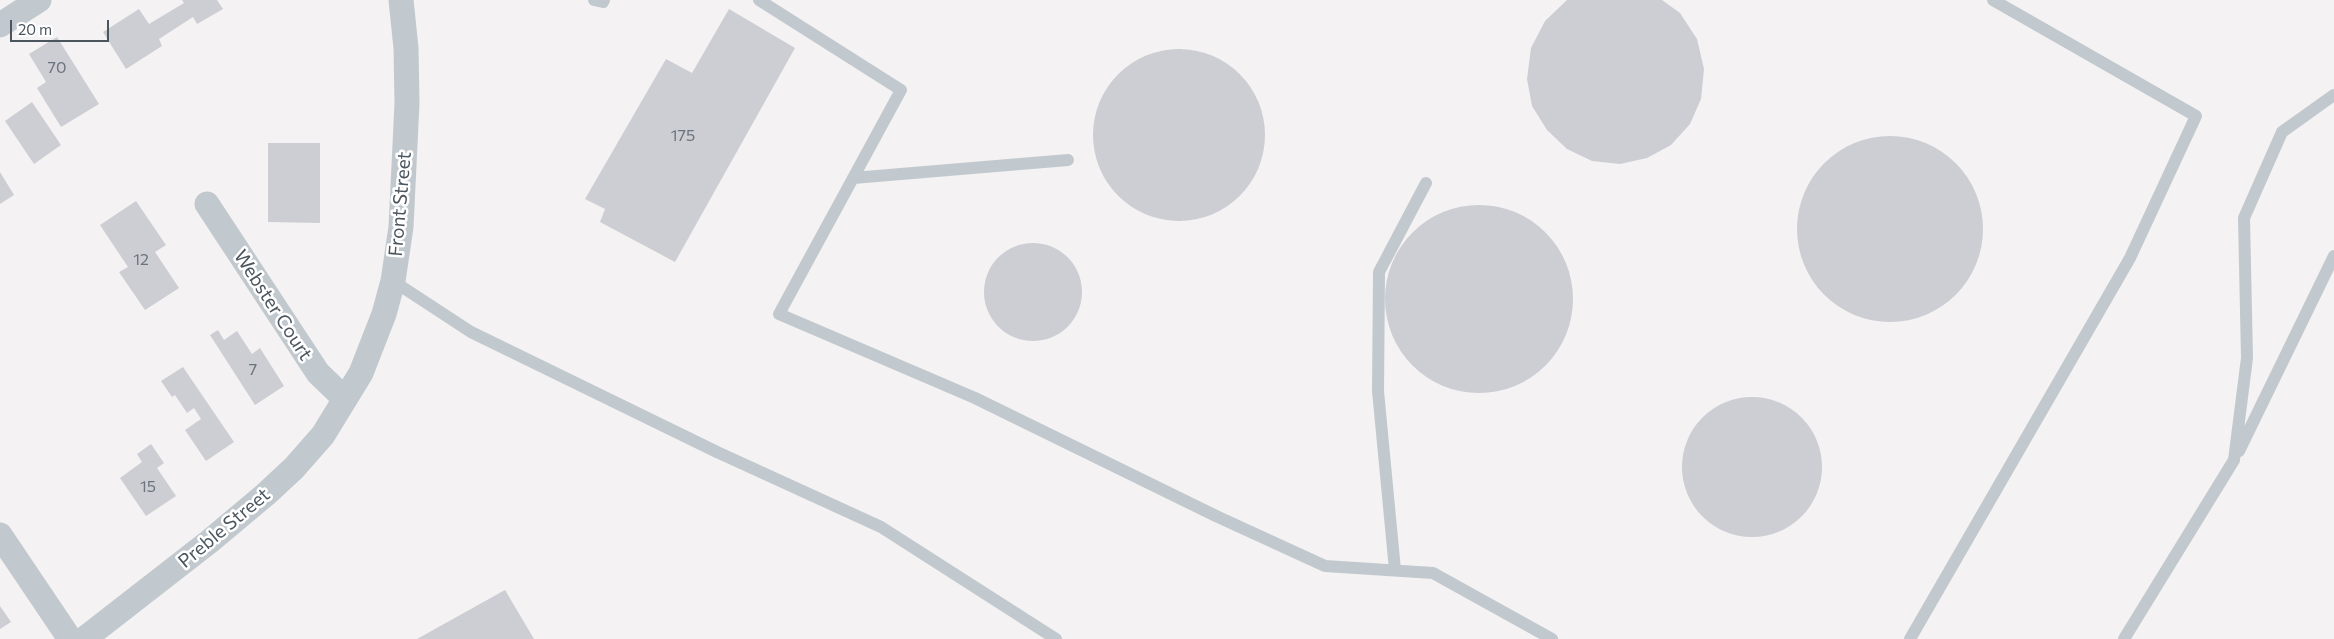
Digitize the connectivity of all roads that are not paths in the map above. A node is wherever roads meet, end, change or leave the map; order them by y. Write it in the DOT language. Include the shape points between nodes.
graph roads {
  1 [pos="39,0"];
  2 [pos="401,0"];
  3 [pos="594,0"];
  4 [pos="604,0"];
  5 [pos="759,0"];
  6 [pos="1993,0"];
  7 [pos="0,25"];
  8 [pos="2334,95"];
  9 [pos="1068,160"];
  10 [pos="853,178"];
  11 [pos="1426,183"];
  12 [pos="207,204"];
  13 [pos="2334,256"];
  14 [pos="393,282"];
  15 [pos="345,399"];
  16 [pos="2234,460"];
  17 [pos="0,535"];
  18 [pos="1395,570"];
  19 [pos="70,639"];
  20 [pos="84,639"];
  21 [pos="1056,639"];
  22 [pos="1552,639"];
  23 [pos="1910,639"];
  24 [pos="2124,639"];
  1 -- 7 [label="street"];
  2 -- 14 [label="street, Front Street" via="407,104 401,227"];
  3 -- 4 [label="lane"];
  5 -- 10 [label="lane" via="901,90"];
  6 -- 23 [label="lane" via="2196,116 2130,258"];
  8 -- 16 [label="lane" via="2282,132 2244,218 2247,358"];
  9 -- 10 [label="lane"];
  10 -- 18 [label="lane" via="779,314 975,398 1325,566"];
  11 -- 18 [label="lane" via="1379,272 1378,391"];
  12 -- 15 [label="street, Webster Court" via="318,372"];
  13 -- 16 [label="lane"];
  14 -- 15 [label="street, Front Street" via="373,344"];
  14 -- 21 [label="lane" via="471,332 717,452 881,527"];
  15 -- 20 [label="street, Preble Street" via="323,435 266,494"];
  16 -- 24 [label="lane"];
  17 -- 19 [label="street"];
  18 -- 22 [label="lane" via="1433,573"];
}
